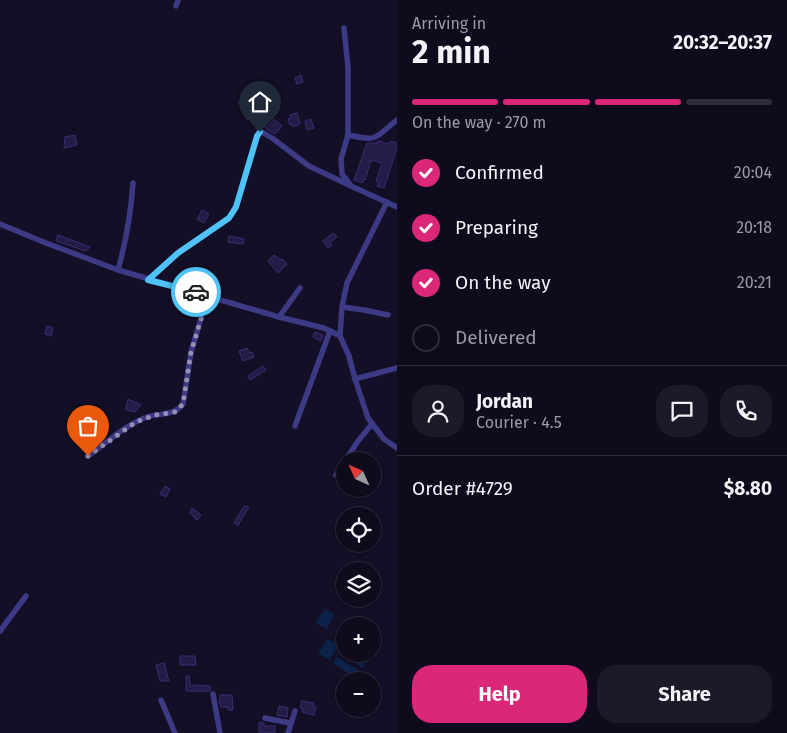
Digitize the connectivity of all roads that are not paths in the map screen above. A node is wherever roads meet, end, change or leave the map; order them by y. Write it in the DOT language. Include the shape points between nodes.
graph roads {
  1 [pos="344,28"];
  2 [pos="397,120"];
  3 [pos="348,135"];
  4 [pos="133,183"];
  5 [pos="350,186"];
  6 [pos="386,202"];
  7 [pos="397,208"];
  8 [pos="0,224"];
  9 [pos="118,270"];
  10 [pos="148,280"];
  11 [pos="300,288"];
  12 [pos="208,296"];
  13 [pos="342,307"];
  14 [pos="388,315"];
  15 [pos="279,317"];
  16 [pos="330,331"];
  17 [pos="340,336"];
  18 [pos="397,368"];
  19 [pos="354,378"];
  20 [pos="372,424"];
  21 [pos="295,426"];
  22 [pos="397,448"];
  23 [pos="351,452"];
  24 [pos="88,456"];
  25 [pos="26,596"];
  26 [pos="0,631"];
  27 [pos="213,694"];
  28 [pos="161,700"];
  29 [pos="295,711"];
  30 [pos="265,718"];
  31 [pos="290,723"];
  32 [pos="175,733"];
  33 [pos="220,733"];
  34 [pos="288,733"];
  1 -- 3 [label="street" via="348,67"];
  2 -- 3 [label="street" via="371,139"];
  3 -- 5 [label="street" via="341,159 342,174"];
  4 -- 9 [label="street" via="131,213"];
  5 -- 6 [label="street"];
  5 -- 10 [label="street" via="309,166 259,132 236,207 229,218 178,253"];
  6 -- 7 [label="street"];
  6 -- 13 [label="street" via="347,283"];
  8 -- 9 [label="street"];
  9 -- 10 [label="street"];
  10 -- 12 [label="street"];
  11 -- 15 [label="street"];
  12 -- 15 [label="street"];
  12 -- 24 [label="street" via="191,352 183,404 175,412 136,422"];
  13 -- 14 [label="street"];
  13 -- 17 [label="street"];
  15 -- 16 [label="street"];
  16 -- 17 [label="street"];
  16 -- 21 [label="street"];
  17 -- 19 [label="street"];
  18 -- 19 [label="street"];
  19 -- 20 [label="street"];
  20 -- 22 [label="street" via="384,439"];
  20 -- 23 [label="street"];
  25 -- 26 [label="street"];
  27 -- 33 [label="street"];
  28 -- 32 [label="street"];
  29 -- 31 [label="street"];
  30 -- 31 [label="street"];
  31 -- 34 [label="street"];
}
